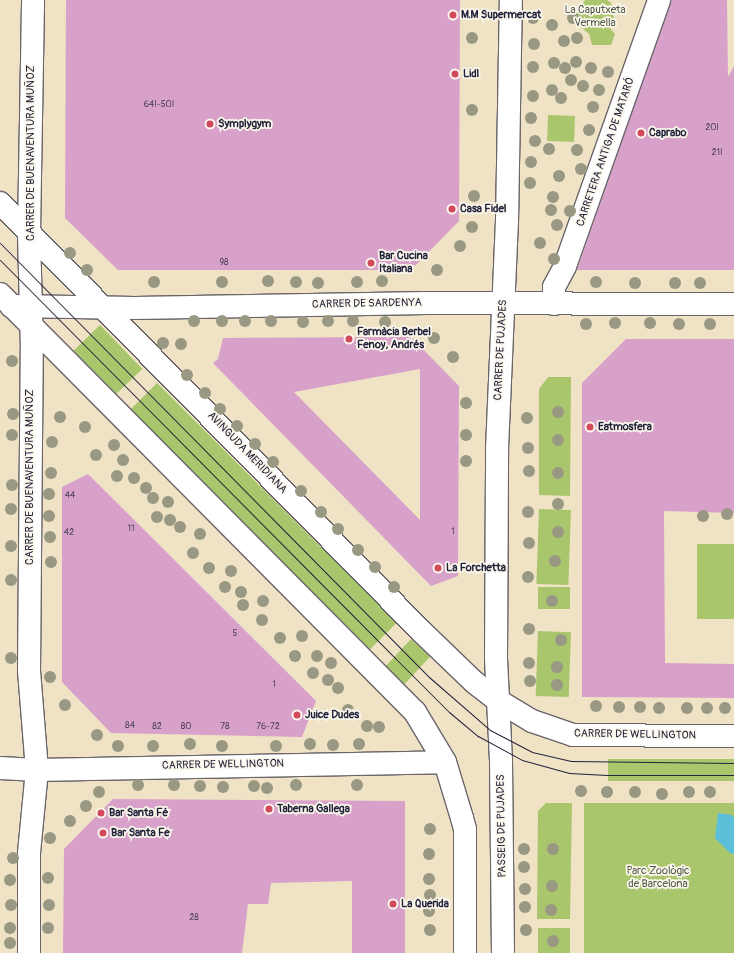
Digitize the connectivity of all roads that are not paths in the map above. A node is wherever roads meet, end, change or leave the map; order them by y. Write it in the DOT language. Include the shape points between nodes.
graph roads {
  1 [pos="33,0"];
  2 [pos="511,0"];
  3 [pos="659,0"];
  4 [pos="0,203"];
  5 [pos="29,233"];
  6 [pos="503,303"];
  7 [pos="554,304"];
  8 [pos="734,304"];
  9 [pos="102,306"];
  10 [pos="15,307"];
  11 [pos="497,700"];
  12 [pos="734,736"];
  13 [pos="445,762"];
  14 [pos="0,768"];
  15 [pos="37,770"];
  16 [pos="29,953"];
  17 [pos="465,953"];
  18 [pos="503,953"];
  1 -- 5 [label="street, CARRER DE BUENAVENTURA MUÑOZ"];
  2 -- 6 [label="street, CARRER DE PUJADES"];
  3 -- 7 [label="street, CARRETERA ANTIGA DE MATARÓ" via="565,266 554,286"];
  4 -- 5 [label="street, AVINGUDA MERIDIANA"];
  5 -- 9 [label="street, AVINGUDA MERIDIANA"];
  5 -- 10 [label="street, CARRER DE BUENAVENTURA MUÑOZ"];
  6 -- 7 [label="street, CARRER DE SARDENYA"];
  6 -- 9 [label="street, CARRER DE SARDENYA" via="135,308"];
  6 -- 11 [label="street, CARRER DE PUJADES" via="497,450"];
  7 -- 8 [label="street, CARRER DE SARDENYA"];
  9 -- 10 [label="street, CARRER DE SARDENYA"];
  9 -- 11 [label="street, AVINGUDA MERIDIANA" via="422,632 474,682"];
  10 -- 13 [label="street" via="415,712"];
  10 -- 15 [label="street, CARRER DE BUENAVENTURA MUÑOZ" via="29,670"];
  11 -- 12 [label="street, CARRER DE WELLINGTON" via="532,721 573,735"];
  11 -- 18 [label="street, PASSEIG DE PUJADES"];
  13 -- 15 [label="street, CARRER DE WELLINGTON"];
  13 -- 17 [label="street" via="465,829"];
  14 -- 15 [label="street, CARRER DE WELLINGTON"];
  15 -- 16 [label="street, CARRER DE BUENAVENTURA MUÑOZ" via="29,852"];
}
